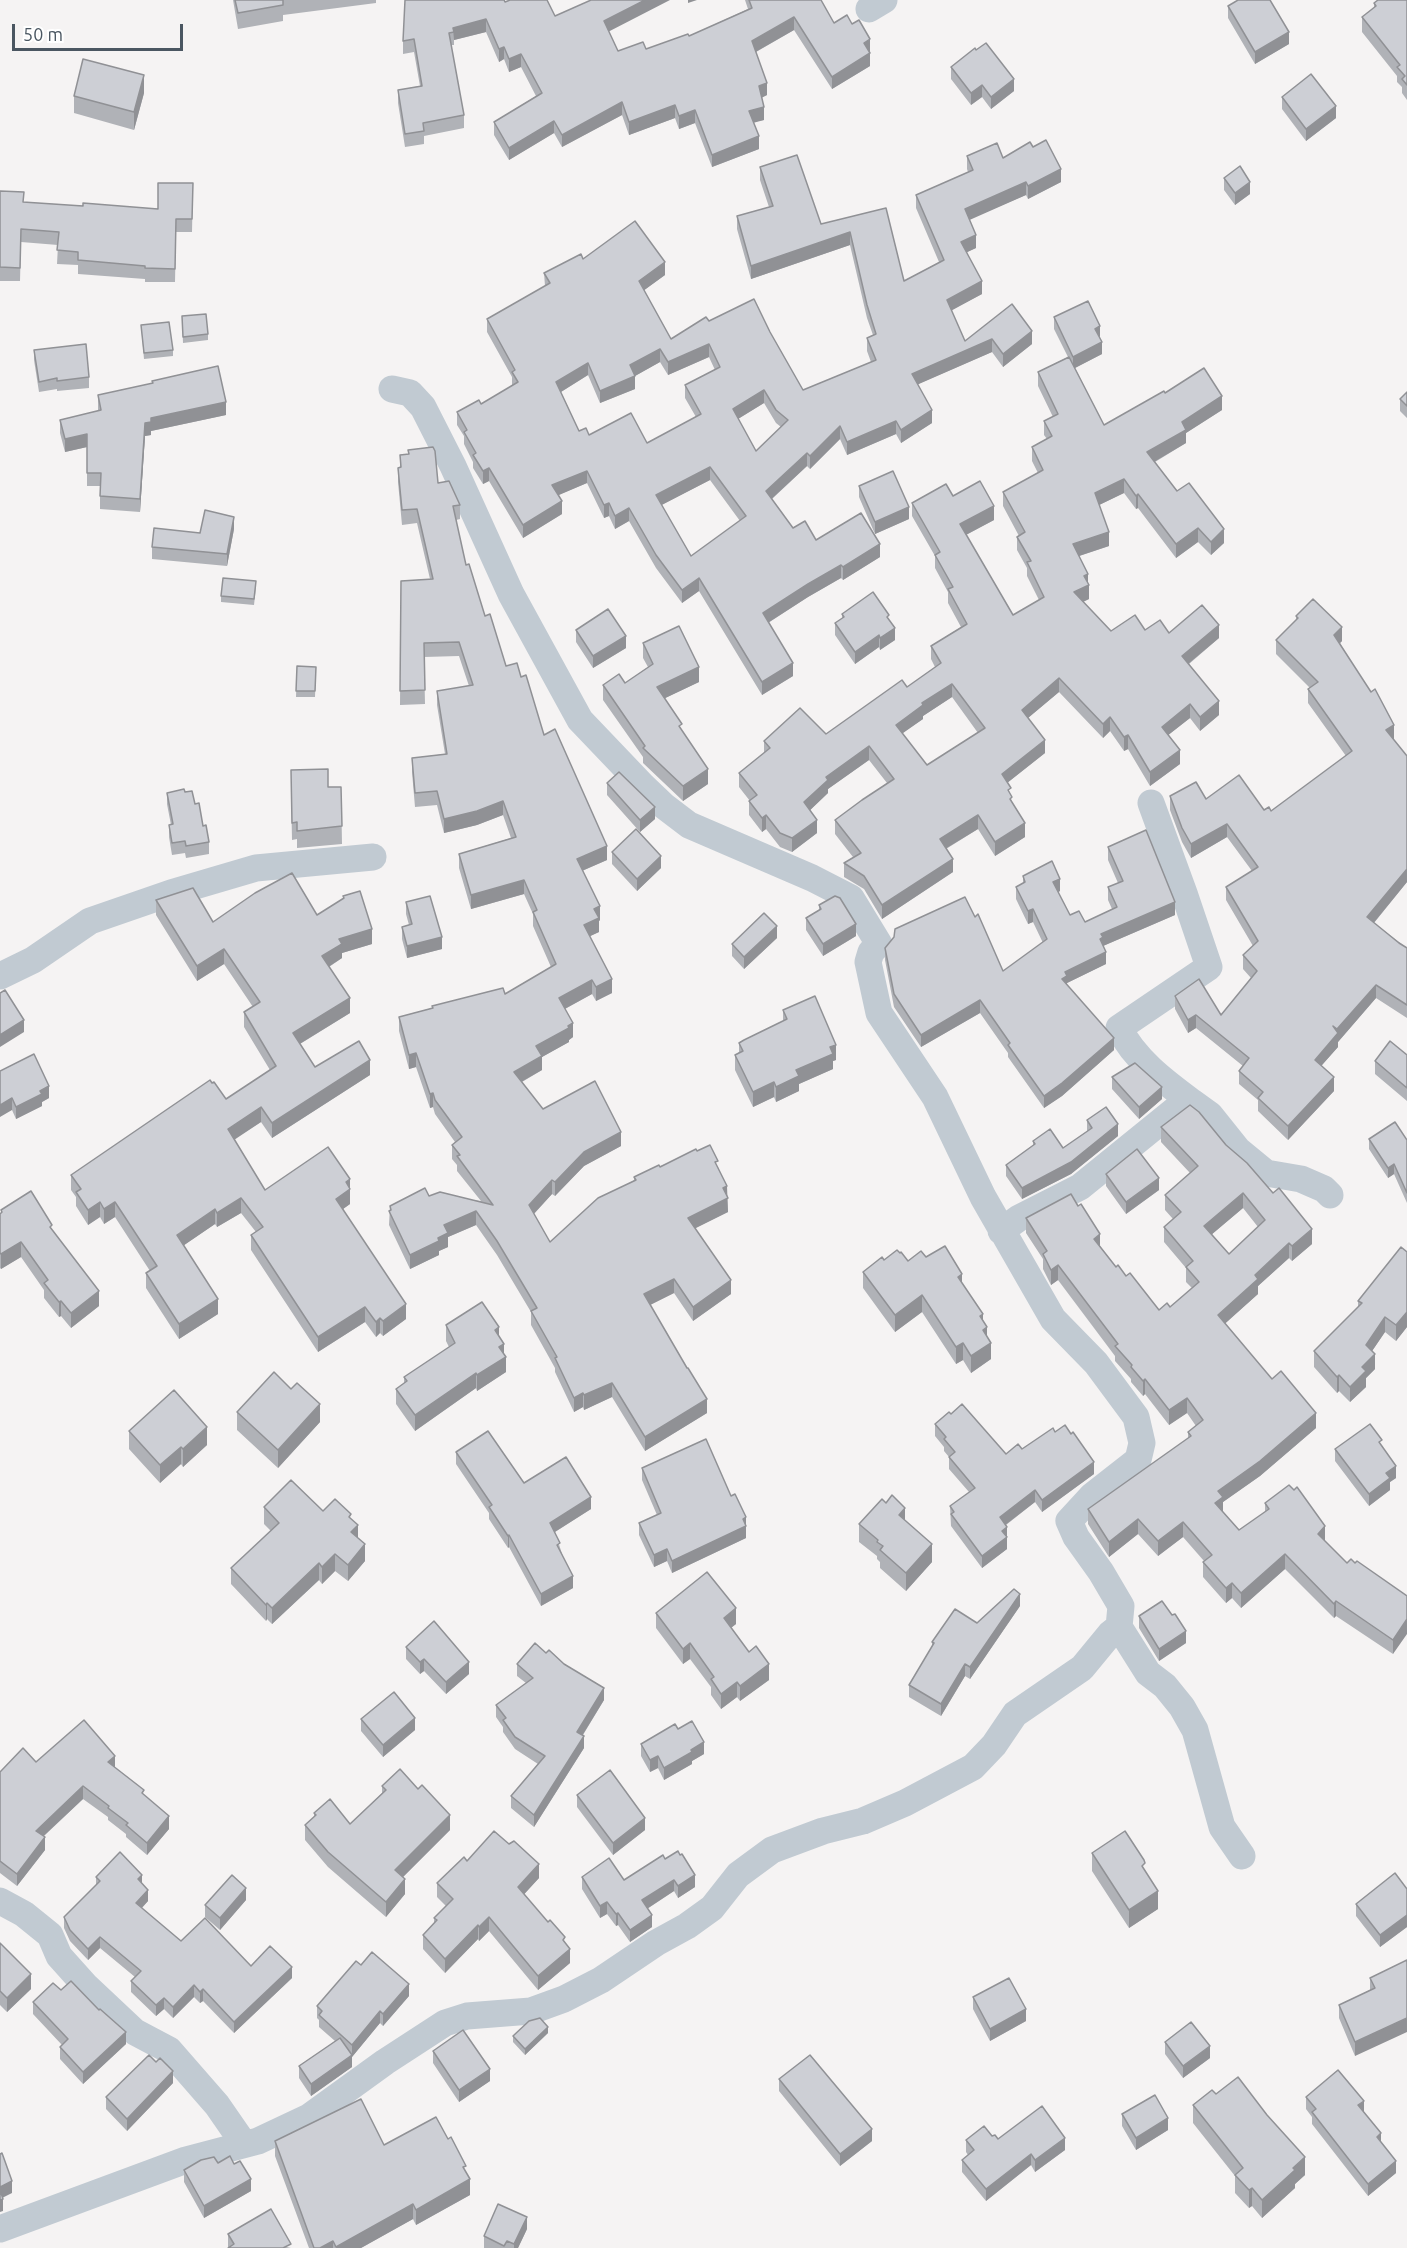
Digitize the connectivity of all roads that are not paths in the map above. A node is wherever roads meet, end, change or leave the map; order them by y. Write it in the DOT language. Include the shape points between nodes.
graph roads {
  1 [pos="392,388"];
  2 [pos="1151,803"];
  3 [pos="373,857"];
  4 [pos="0,976"];
  5 [pos="1192,1102"];
  6 [pos="1330,1195"];
  7 [pos="1001,1231"];
  8 [pos="1119,1627"];
  9 [pos="1242,1856"];
  10 [pos="0,1901"];
  11 [pos="244,2145"];
  12 [pos="0,2229"];
  1 -- 7 [label="street" via="410,393 423,407 511,594 580,720 643,786 689,825 851,898 879,944 868,962 879,1013 935,1098"];
  2 -- 5 [label="street" via="1209,967 1119,1028 1126,1042 1162,1080"];
  3 -- 4 [label="street" via="256,868 171,892 90,921 33,960"];
  5 -- 6 [label="street" via="1210,1115 1238,1150 1266,1173 1301,1179"];
  5 -- 7 [label="street" via="1175,1110 1080,1187"];
  7 -- 8 [label="street" via="1053,1319 1096,1363 1136,1417 1142,1443 1138,1460 1092,1496 1068,1521 1121,1606"];
  8 -- 9 [label="street" via="1149,1673 1182,1707 1195,1730 1222,1827"];
  8 -- 11 [label="street" via="1082,1668 1015,1714 973,1767 863,1821 772,1850 738,1875 712,1908 601,1980 531,2011 467,2016 445,2023 309,2117"];
  10 -- 11 [label="street" via="50,1935 59,1956 135,2032 169,2050 218,2104"];
  11 -- 12 [label="street" via="186,2160"];
}
